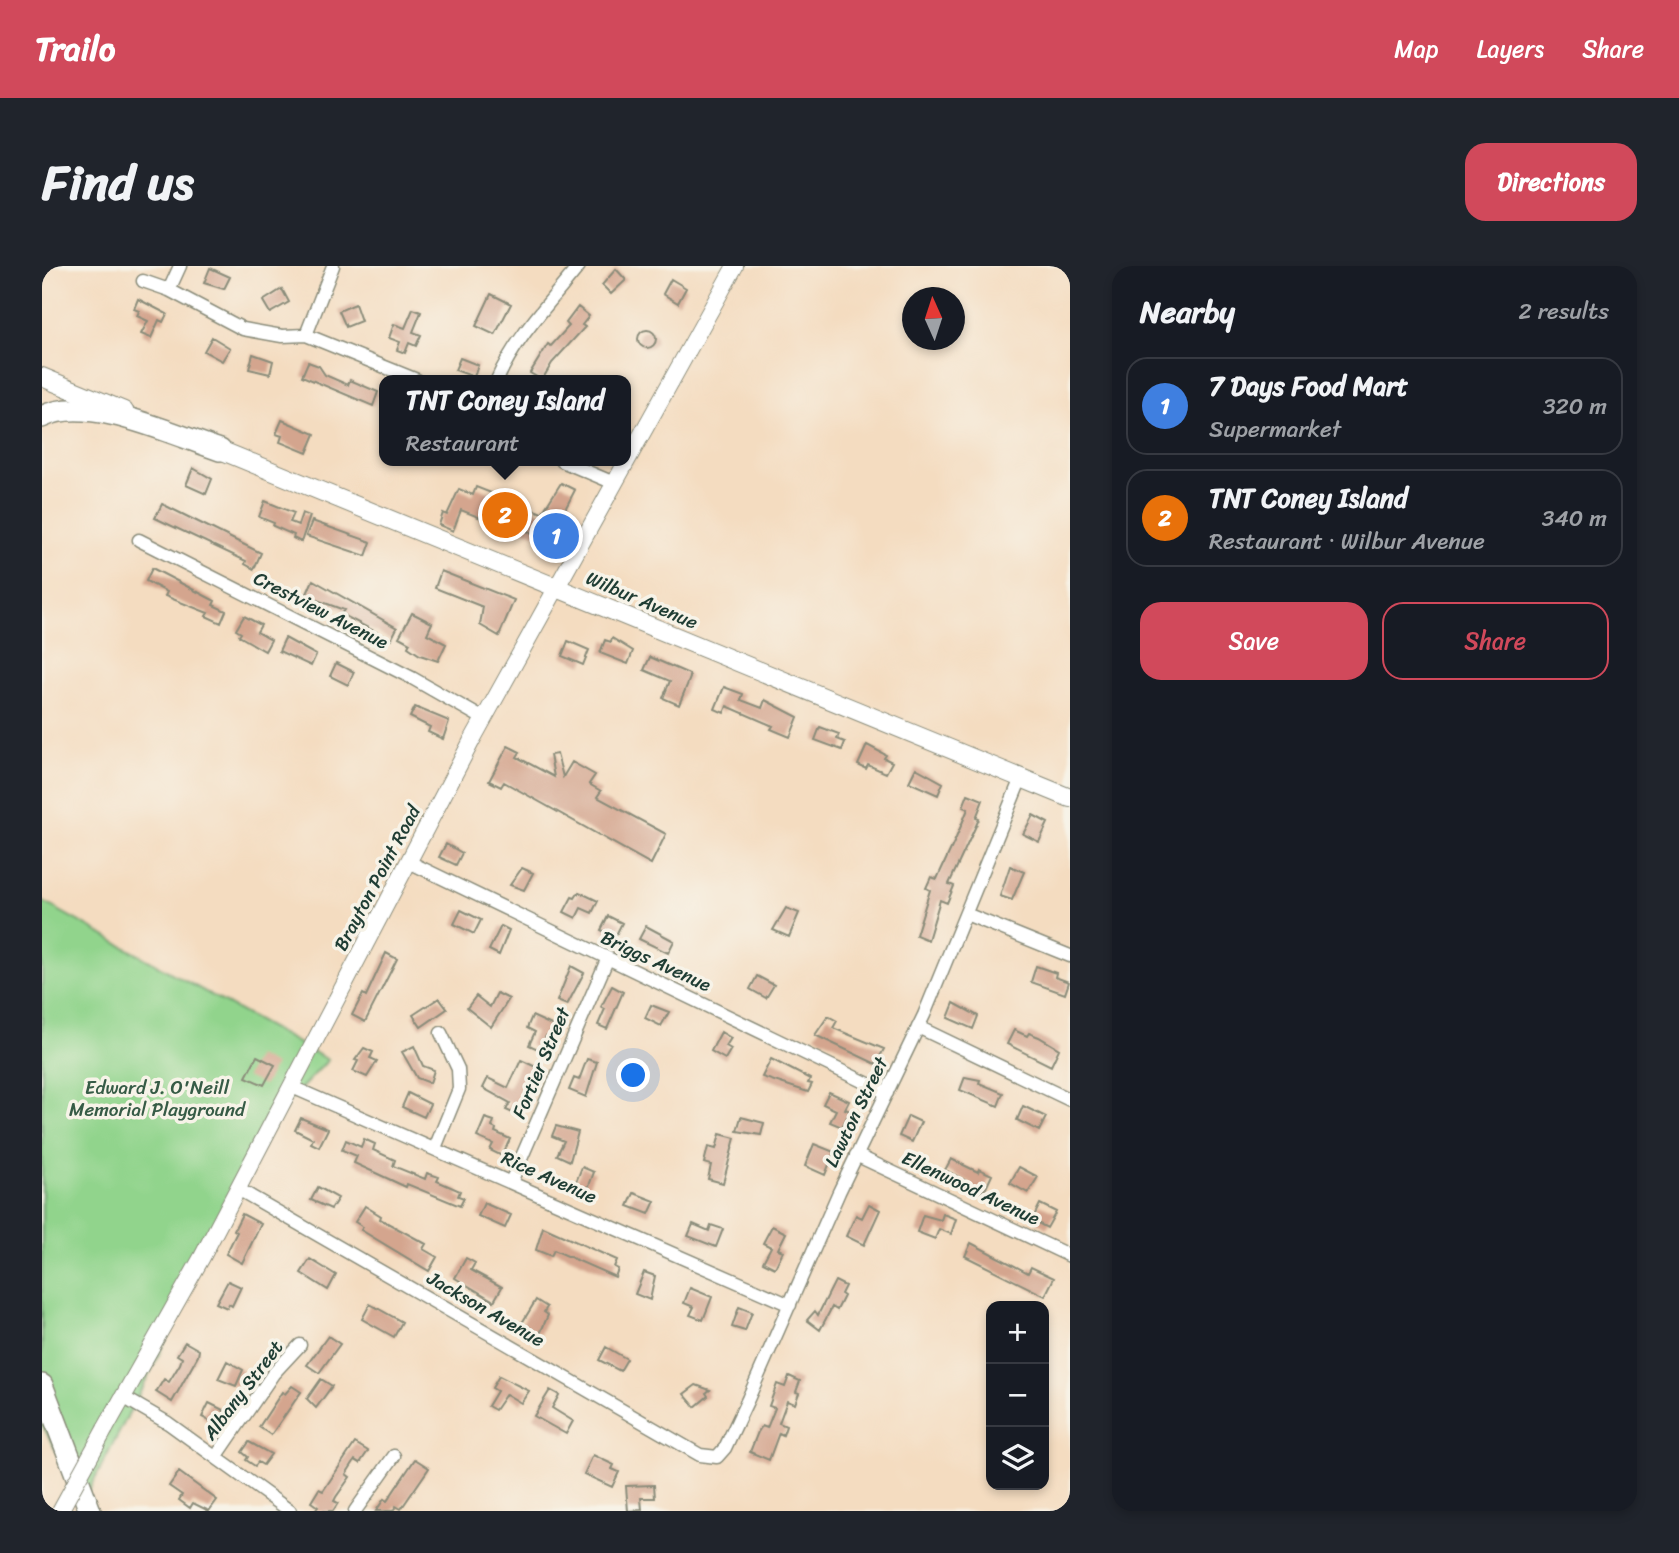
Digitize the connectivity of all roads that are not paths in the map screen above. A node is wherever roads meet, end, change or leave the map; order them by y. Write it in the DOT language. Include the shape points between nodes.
graph roads {
  1 [pos="180,266"];
  2 [pos="332,266"];
  3 [pos="579,266"];
  4 [pos="735,266"];
  5 [pos="143,281"];
  6 [pos="169,290"];
  7 [pos="306,335"];
  8 [pos="405,375"];
  9 [pos="499,375"];
  10 [pos="42,377"];
  11 [pos="42,417"];
  12 [pos="220,450"];
  13 [pos="631,453"];
  14 [pos="574,466"];
  15 [pos="623,466"];
  16 [pos="614,483"];
  17 [pos="139,540"];
  18 [pos="558,588"];
  19 [pos="484,719"];
  20 [pos="1021,778"];
  21 [pos="1070,798"];
  22 [pos="410,862"];
  23 [pos="966,914"];
  24 [pos="1070,956"];
  25 [pos="607,960"];
  26 [pos="918,1027"];
  27 [pos="441,1032"];
  28 [pos="292,1087"];
  29 [pos="887,1093"];
  30 [pos="1070,1100"];
  31 [pos="435,1148"];
  32 [pos="856,1155"];
  33 [pos="511,1182"];
  34 [pos="238,1189"];
  35 [pos="1070,1256"];
  36 [pos="790,1305"];
  37 [pos="300,1345"];
  38 [pos="42,1385"];
  39 [pos="123,1397"];
  40 [pos="394,1456"];
  41 [pos="216,1457"];
  42 [pos="717,1457"];
  43 [pos="60,1511"];
  44 [pos="90,1511"];
  45 [pos="290,1511"];
  46 [pos="355,1511"];
  1 -- 6 [label="street"];
  2 -- 7 [label="street"];
  3 -- 9 [label="street" via="523,335"];
  4 -- 13 [label="street, Brayton Point Road"];
  5 -- 6 [label="street"];
  6 -- 7 [label="street" via="243,329"];
  7 -- 8 [label="street"];
  10 -- 12 [label="main road, Wilbur Avenue"];
  11 -- 12 [label="highway" via="67,410 107,413"];
  12 -- 18 [label="main road, Wilbur Avenue"];
  14 -- 16 [label="street"];
  15 -- 16 [label="street, Brayton Point Road"];
  16 -- 18 [label="street, Brayton Point Road"];
  17 -- 19 [label="street, Crestview Avenue"];
  18 -- 19 [label="street, Brayton Point Road"];
  18 -- 20 [label="main road, Wilbur Avenue"];
  19 -- 22 [label="street, Brayton Point Road"];
  20 -- 21 [label="main road, Wilbur Avenue"];
  20 -- 23 [label="street, Lawton Street"];
  22 -- 25 [label="street, Briggs Avenue"];
  22 -- 28 [label="street, Brayton Point Road"];
  23 -- 24 [label="street"];
  23 -- 26 [label="street, Lawton Street"];
  25 -- 29 [label="street, Briggs Avenue"];
  25 -- 33 [label="street, Fortier Street"];
  26 -- 29 [label="street, Lawton Street"];
  26 -- 30 [label="street"];
  27 -- 31 [label="street" via="458,1069 458,1089"];
  28 -- 31 [label="street, Rice Avenue"];
  28 -- 34 [label="street, Brayton Point Road"];
  29 -- 32 [label="street, Lawton Street"];
  31 -- 33 [label="street, Rice Avenue"];
  32 -- 35 [label="street, Ellenwood Avenue"];
  32 -- 36 [label="street, Lawton Street"];
  33 -- 36 [label="street, Rice Avenue"];
  34 -- 39 [label="street, Brayton Point Road"];
  34 -- 42 [label="street, Jackson Avenue" via="700,1455"];
  36 -- 42 [label="street, Lawton Street"];
  37 -- 41 [label="street, Albany Street" via="273,1374"];
  38 -- 44 [label="highway"];
  39 -- 41 [label="street"];
  39 -- 43 [label="street, Brayton Point Road, bridge"];
  40 -- 46 [label="street"];
  41 -- 45 [label="street"];
}
